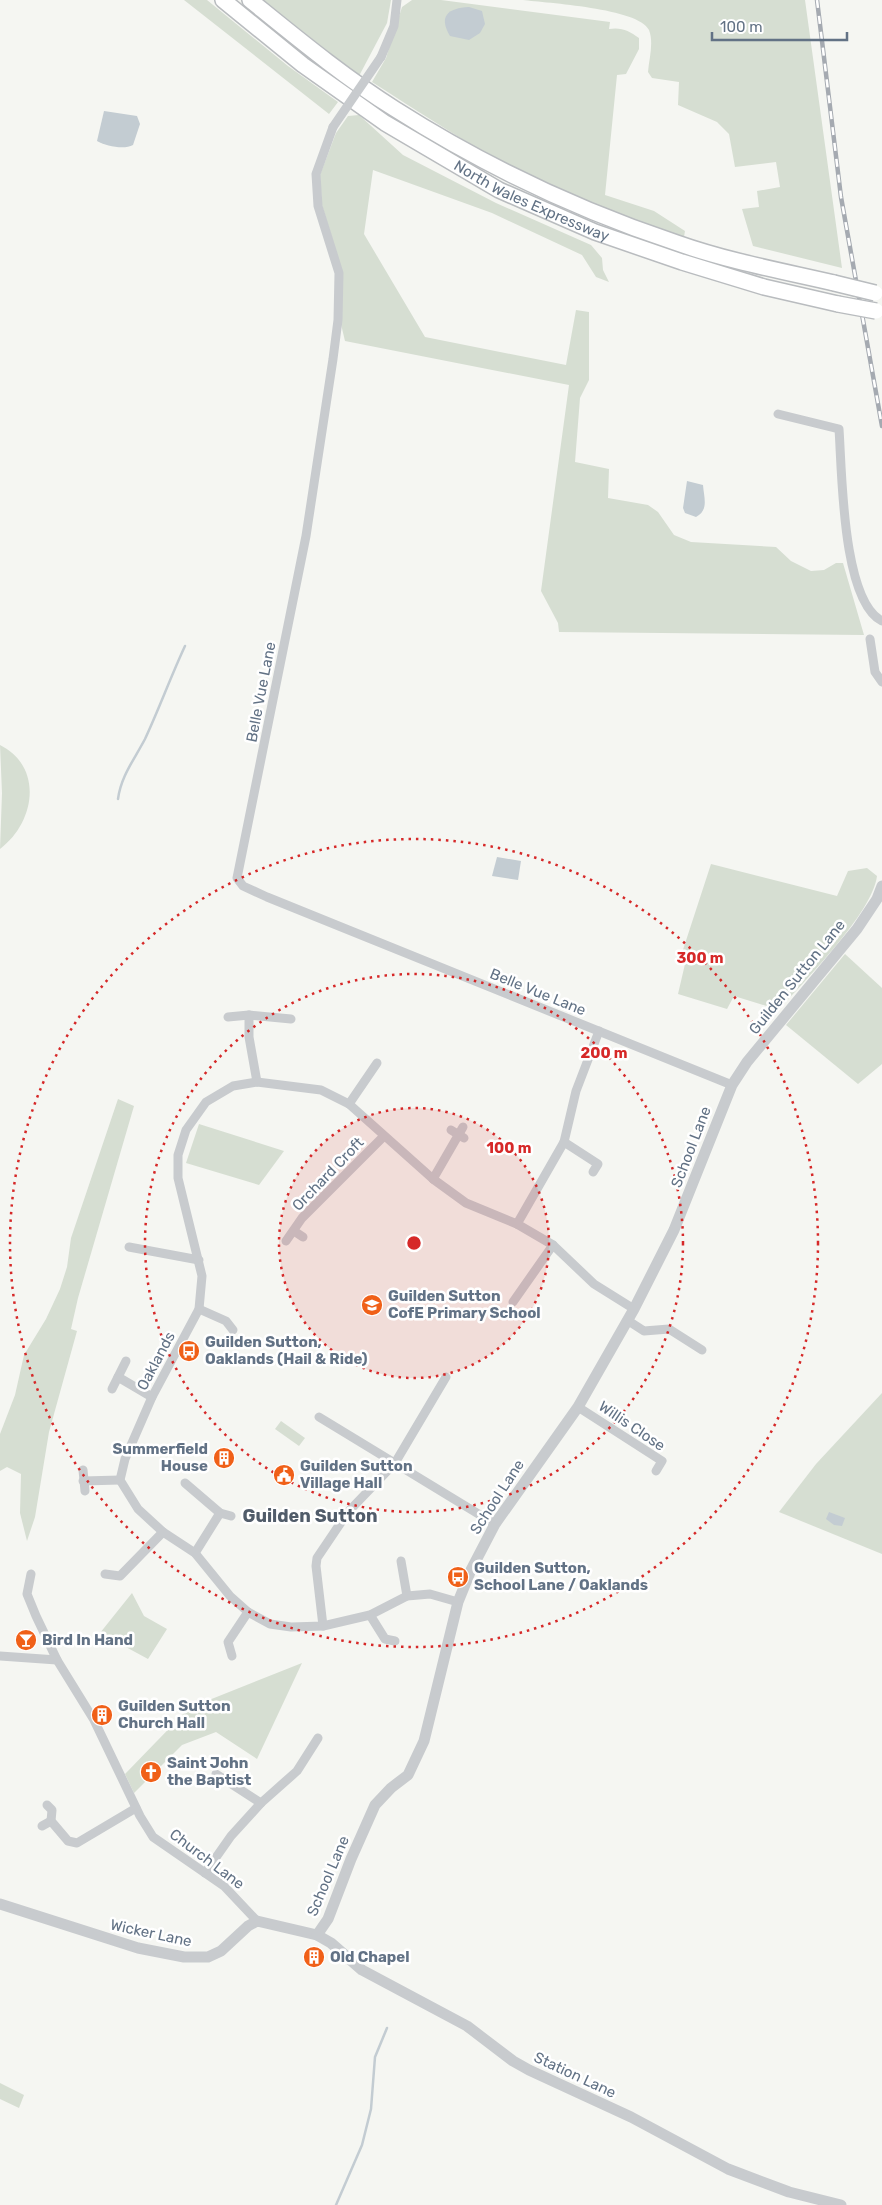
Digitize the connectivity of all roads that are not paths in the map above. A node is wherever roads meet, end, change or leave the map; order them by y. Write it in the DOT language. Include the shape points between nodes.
graph roads {
  1 [pos="223,0"];
  2 [pos="250,0"];
  3 [pos="398,0"];
  4 [pos="878,293"];
  5 [pos="879,312"];
  6 [pos="778,414"];
  7 [pos="882,621"];
  8 [pos="870,639"];
  9 [pos="882,682"];
  10 [pos="882,886"];
  11 [pos="249,1015"];
  12 [pos="228,1017"];
  13 [pos="291,1019"];
  14 [pos="599,1031"];
  15 [pos="377,1063"];
  16 [pos="256,1082"];
  17 [pos="732,1085"];
  18 [pos="348,1104"];
  19 [pos="459,1133"];
  20 [pos="383,1137"];
  21 [pos="564,1142"];
  22 [pos="593,1172"];
  23 [pos="433,1179"];
  24 [pos="517,1224"];
  25 [pos="294,1231"];
  26 [pos="303,1237"];
  27 [pos="286,1241"];
  28 [pos="553,1244"];
  29 [pos="129,1247"];
  30 [pos="200,1260"];
  31 [pos="513,1302"];
  32 [pos="199,1309"];
  33 [pos="634,1309"];
  34 [pos="627,1320"];
  35 [pos="233,1330"];
  36 [pos="702,1350"];
  37 [pos="126,1362"];
  38 [pos="118,1377"];
  39 [pos="446,1377"];
  40 [pos="112,1389"];
  41 [pos="152,1398"];
  42 [pos="578,1407"];
  43 [pos="319,1417"];
  44 [pos="395,1463"];
  45 [pos="83,1470"];
  46 [pos="656,1471"];
  47 [pos="120,1480"];
  48 [pos="83,1481"];
  49 [pos="186,1483"];
  50 [pos="85,1491"];
  51 [pos="220,1513"];
  52 [pos="231,1516"];
  53 [pos="495,1524"];
  54 [pos="163,1532"];
  55 [pos="195,1553"];
  56 [pos="405,1566"];
  57 [pos="31,1574"];
  58 [pos="105,1574"];
  59 [pos="407,1596"];
  60 [pos="458,1602"];
  61 [pos="248,1612"];
  62 [pos="370,1615"];
  63 [pos="323,1626"];
  64 [pos="395,1641"];
  65 [pos="0,1656"];
  66 [pos="232,1656"];
  67 [pos="57,1660"];
  68 [pos="318,1738"];
  69 [pos="216,1774"];
  70 [pos="261,1803"];
  71 [pos="47,1805"];
  72 [pos="136,1808"];
  73 [pos="51,1821"];
  74 [pos="42,1826"];
  75 [pos="206,1873"];
  76 [pos="0,1904"];
  77 [pos="257,1921"];
  78 [pos="317,1934"];
  79 [pos="841,2205"];
  1 -- 5 [label="highway, North Wales Expressway, bridge" via="303,65 385,123 499,190 595,232 682,262 764,287"];
  2 -- 4 [label="highway, North Wales Expressway, bridge" via="314,52 394,109 510,175 588,210 678,244"];
  3 -- 14 [label="street, Belle Vue Lane, bridge" via="394,26 381,57 332,127 316,174 318,206 338,273 334,350 306,536 237,878 243,886 267,897"];
  6 -- 7 [label="street" via="839,429 845,528 850,554 867,608"];
  8 -- 9 [label="street" via="875,672"];
  10 -- 17 [label="street, Guilden Sutton Lane" via="857,929 747,1062"];
  11 -- 12 [label="street"];
  11 -- 13 [label="street"];
  11 -- 16 [label="street"];
  14 -- 17 [label="street, Belle Vue Lane"];
  14 -- 21 [label="street" via="576,1091"];
  15 -- 18 [label="street" via="375,1074"];
  16 -- 18 [label="street, Oaklands" via="321,1090"];
  16 -- 30 [label="street, Oaklands" via="232,1086 206,1102 186,1130 178,1155 178,1178"];
  17 -- 33 [label="street, School Lane" via="674,1230"];
  18 -- 20 [label="street, Oaklands"];
  19 -- 23 [label="street"];
  20 -- 23 [label="street, Oaklands"];
  20 -- 25 [label="street, Orchard Croft" via="302,1218"];
  21 -- 22 [label="street" via="598,1164"];
  21 -- 24 [label="street"];
  23 -- 24 [label="street, Oaklands" via="466,1203"];
  24 -- 28 [label="street, Oaklands"];
  25 -- 26 [label="street, Orchard Croft"];
  25 -- 27 [label="street, Orchard Croft"];
  28 -- 31 [label="street"];
  28 -- 33 [label="street, Oaklands" via="594,1284"];
  29 -- 30 [label="street"];
  30 -- 32 [label="street, Oaklands"];
  32 -- 35 [label="street" via="228,1319"];
  32 -- 41 [label="street, Oaklands"];
  33 -- 34 [label="street, School Lane"];
  34 -- 36 [label="street" via="644,1331 669,1329 680,1342"];
  34 -- 42 [label="street, School Lane"];
  37 -- 38 [label="street"];
  38 -- 40 [label="street"];
  38 -- 41 [label="street"];
  39 -- 44 [label="street"];
  41 -- 47 [label="street, Oaklands" via="125,1459"];
  42 -- 46 [label="street, Willis Close" via="662,1461"];
  42 -- 53 [label="street, School Lane"];
  43 -- 44 [label="street"];
  44 -- 53 [label="street"];
  44 -- 63 [label="street" via="348,1512 318,1558 316,1566"];
  45 -- 48 [label="street"];
  47 -- 48 [label="street"];
  47 -- 54 [label="street" via="138,1509"];
  48 -- 50 [label="street"];
  49 -- 51 [label="street"];
  51 -- 52 [label="street"];
  51 -- 55 [label="street"];
  53 -- 60 [label="street, School Lane"];
  54 -- 55 [label="street"];
  54 -- 58 [label="street" via="120,1576"];
  55 -- 61 [label="street" via="230,1596"];
  56 -- 59 [label="street"];
  57 -- 67 [label="street, Church Lane" via="28,1594"];
  59 -- 60 [label="street" via="430,1594"];
  59 -- 62 [label="street"];
  60 -- 78 [label="street, School Lane" via="424,1741 408,1775 375,1805 328,1919"];
  61 -- 63 [label="street" via="270,1624"];
  61 -- 66 [label="street" via="223,1641"];
  62 -- 63 [label="street"];
  62 -- 64 [label="street" via="383,1644"];
  65 -- 67 [label="street"];
  67 -- 72 [label="street, Church Lane" via="94,1720"];
  68 -- 70 [label="street" via="297,1771"];
  69 -- 70 [label="street"];
  70 -- 75 [label="street"];
  71 -- 73 [label="street" via="52,1810"];
  72 -- 73 [label="street" via="77,1843 68,1841"];
  72 -- 75 [label="street, Church Lane" via="153,1837"];
  73 -- 74 [label="street"];
  75 -- 77 [label="street, Church Lane"];
  76 -- 77 [label="street, Wicker Lane" via="138,1948 199,1958 221,1951"];
  77 -- 78 [label="street"];
  78 -- 79 [label="street, Station Lane" via="362,1970 467,2026 513,2062 631,2117 728,2169 781,2190"];
}
